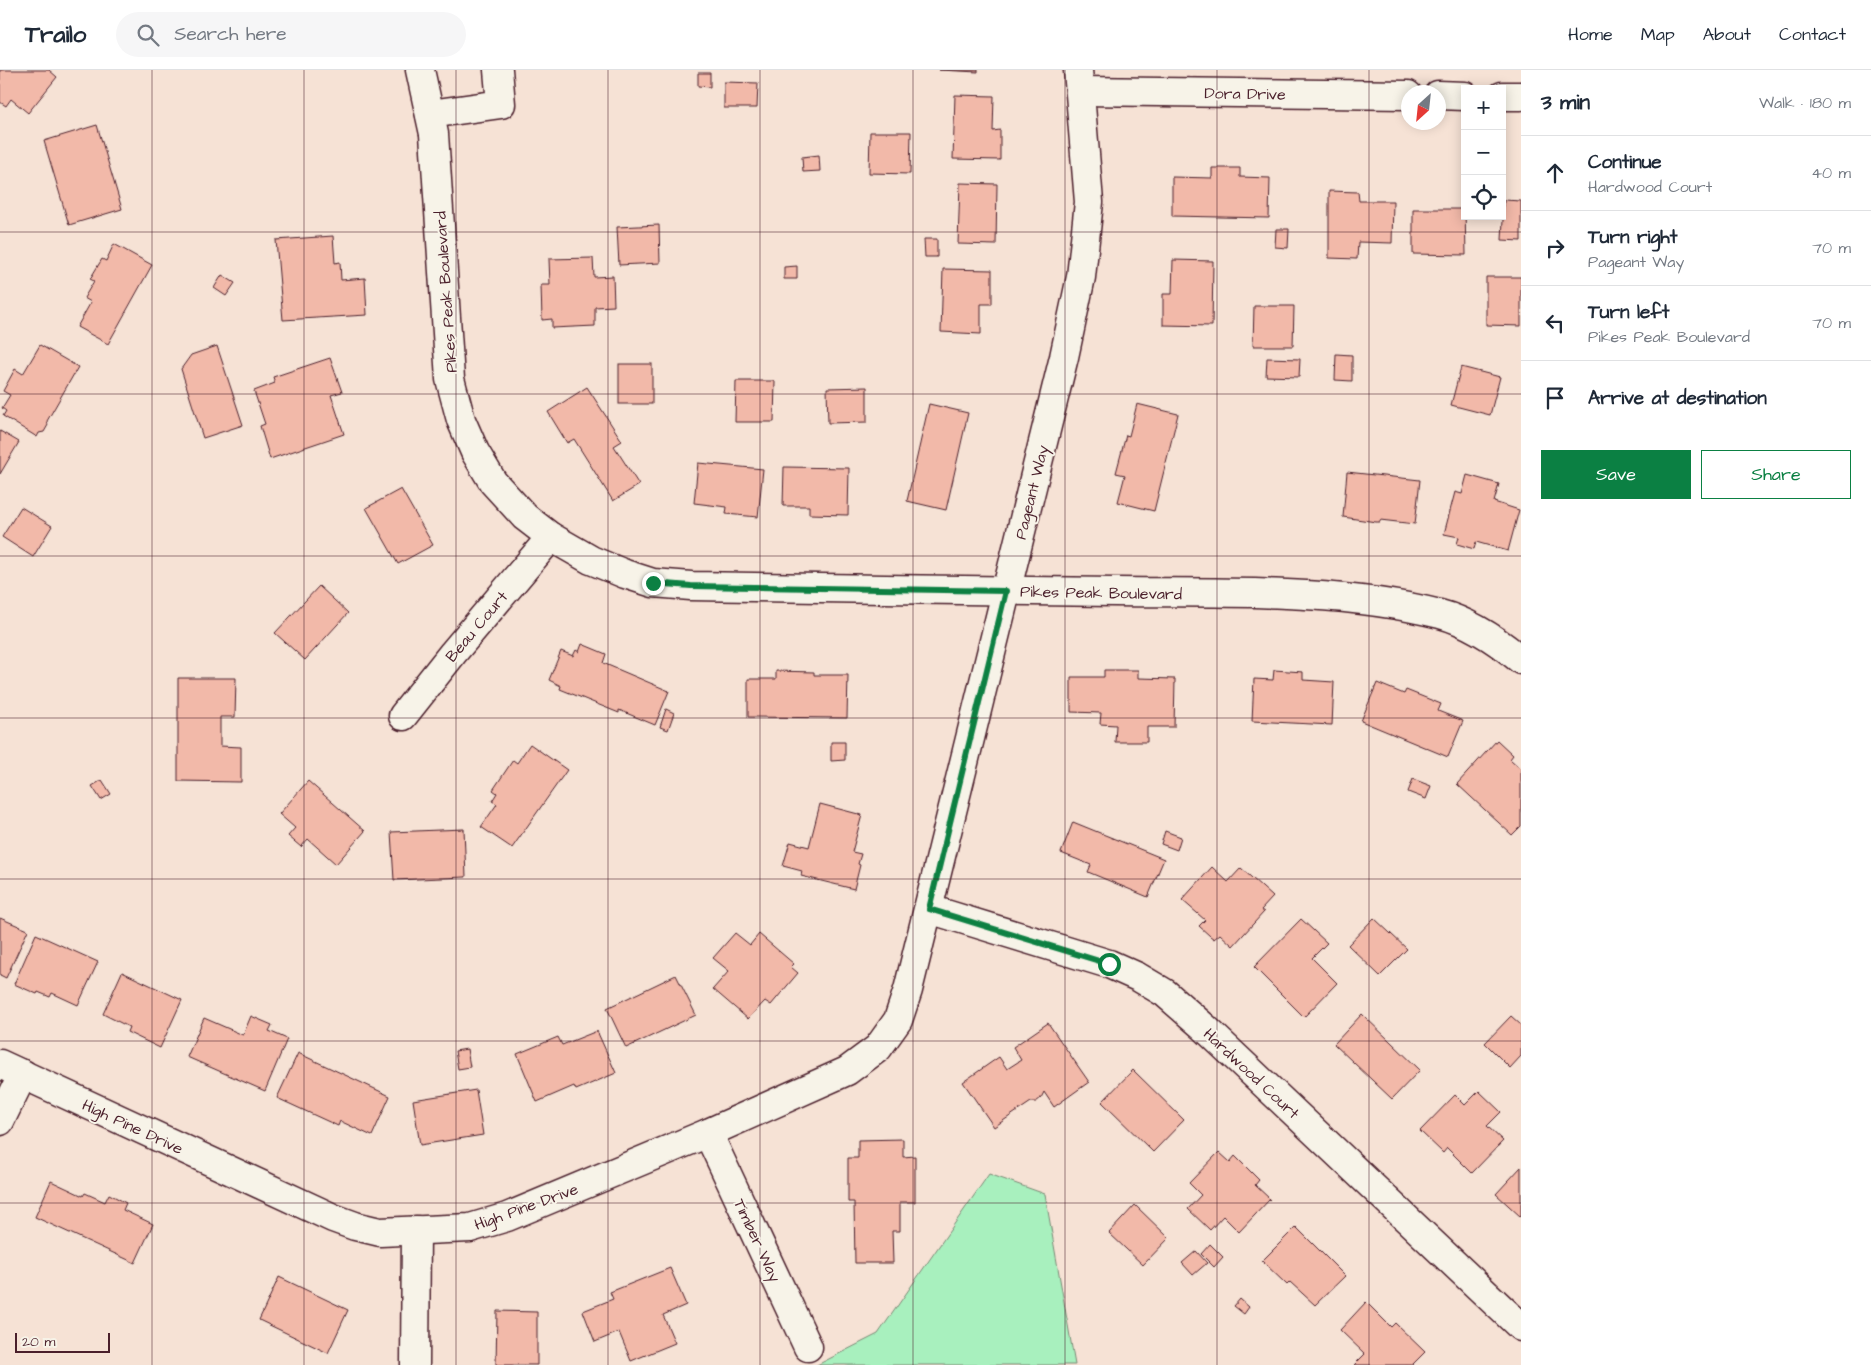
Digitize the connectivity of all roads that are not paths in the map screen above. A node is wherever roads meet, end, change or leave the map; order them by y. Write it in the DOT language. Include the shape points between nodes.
graph roads {
  1 [pos="420,70"];
  2 [pos="498,70"];
  3 [pos="1079,80"];
  4 [pos="1401,95"];
  5 [pos="1446,95"];
  6 [pos="1461,96"];
  7 [pos="1506,96"];
  8 [pos="1521,96"];
  9 [pos="430,114"];
  10 [pos="551,538"];
  11 [pos="1006,591"];
  12 [pos="1521,660"];
  13 [pos="403,716"];
  14 [pos="929,909"];
  15 [pos="11,1069"];
  16 [pos="0,1121"];
  17 [pos="708,1133"];
  18 [pos="416,1230"];
  19 [pos="1521,1327"];
  20 [pos="808,1347"];
  21 [pos="415,1365"];
  1 -- 9 [label="street, Pikes Peak Boulevard"];
  2 -- 9 [label="street" via="501,104"];
  3 -- 4 [label="street, Dora Drive"];
  3 -- 11 [label="street, Pageant Way" via="1089,202 1081,277"];
  5 -- 6 [label="street"];
  7 -- 8 [label="street"];
  9 -- 10 [label="street, Pikes Peak Boulevard" via="440,212 450,378 461,420 493,482 525,517"];
  10 -- 11 [label="street, Pikes Peak Boulevard" via="590,560 653,583"];
  10 -- 13 [label="street, Beau Court"];
  11 -- 12 [label="street, Pikes Peak Boulevard" via="1254,594 1369,600 1442,615 1503,645"];
  11 -- 14 [label="street, Pageant Way"];
  14 -- 17 [label="street, High Pine Drive" via="898,1020 878,1048 847,1071"];
  14 -- 19 [label="street, Hardwood Court" via="1109,964 1165,993"];
  15 -- 16 [label="street"];
  15 -- 18 [label="street, High Pine Drive" via="333,1218 380,1232"];
  17 -- 18 [label="street, High Pine Drive" via="507,1217 470,1228"];
  17 -- 20 [label="street, Timber Way"];
  18 -- 21 [label="street"];
}
